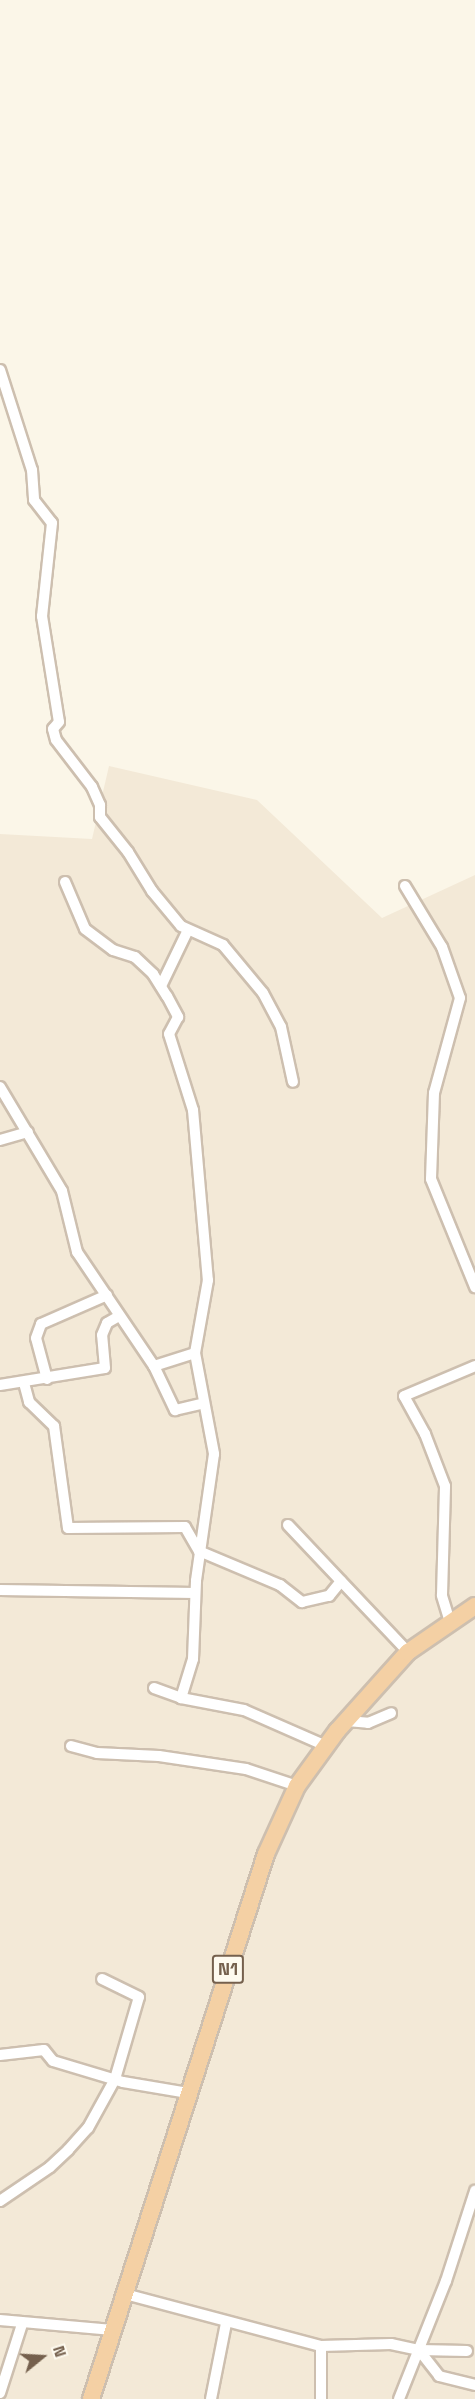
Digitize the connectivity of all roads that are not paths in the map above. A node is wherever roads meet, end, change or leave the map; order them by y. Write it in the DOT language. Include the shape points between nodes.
graph roads {
  1 [pos="0,370"];
  2 [pos="65,882"];
  3 [pos="405,886"];
  4 [pos="188,930"];
  5 [pos="161,986"];
  6 [pos="292,1082"];
  7 [pos="0,1088"];
  8 [pos="28,1132"];
  9 [pos="0,1140"];
  10 [pos="475,1287"];
  11 [pos="107,1295"];
  12 [pos="119,1316"];
  13 [pos="195,1353"];
  14 [pos="154,1366"];
  15 [pos="475,1366"];
  16 [pos="47,1379"];
  17 [pos="24,1383"];
  18 [pos="0,1385"];
  19 [pos="202,1404"];
  20 [pos="288,1525"];
  21 [pos="199,1551"];
  22 [pos="341,1581"];
  23 [pos="0,1590"];
  24 [pos="195,1593"];
  25 [pos="475,1606"];
  26 [pos="450,1622"];
  27 [pos="408,1652"];
  28 [pos="154,1688"];
  29 [pos="181,1698"];
  30 [pos="391,1713"];
  31 [pos="347,1721"];
  32 [pos="71,1746"];
  33 [pos="327,1746"];
  34 [pos="297,1786"];
  35 [pos="102,1979"];
  36 [pos="0,2055"];
  37 [pos="115,2079"];
  38 [pos="188,2093"];
  39 [pos="475,2191"];
  40 [pos="0,2201"];
  41 [pos="125,2294"];
  42 [pos="0,2320"];
  43 [pos="226,2323"];
  44 [pos="22,2324"];
  45 [pos="113,2330"];
  46 [pos="321,2346"];
  47 [pos="420,2350"];
  48 [pos="466,2351"];
  49 [pos="475,2385"];
  50 [pos="0,2393"];
  51 [pos="92,2399"];
  52 [pos="211,2399"];
  53 [pos="321,2399"];
  54 [pos="399,2399"];
  1 -- 4 [label="street" via="32,470 34,500 52,524 42,616 59,722 53,729 56,740 92,787 100,805 100,817 152,891"];
  2 -- 5 [label="street" via="85,929 113,950 135,957"];
  3 -- 10 [label="street" via="441,947 460,998 434,1093 431,1179"];
  4 -- 5 [label="street"];
  4 -- 6 [label="street" via="223,945 263,993 281,1027"];
  5 -- 13 [label="street" via="178,1017 169,1034 185,1075 194,1121 208,1280"];
  7 -- 8 [label="street"];
  8 -- 9 [label="street"];
  8 -- 11 [label="street" via="62,1191 77,1252"];
  11 -- 12 [label="street"];
  11 -- 16 [label="street" via="41,1324 36,1338"];
  12 -- 14 [label="street"];
  12 -- 16 [label="street" via="107,1323 102,1335 105,1368"];
  13 -- 14 [label="street"];
  13 -- 19 [label="street"];
  14 -- 19 [label="street" via="175,1410"];
  15 -- 26 [label="street" via="404,1396 425,1434 445,1486 442,1595"];
  16 -- 17 [label="street"];
  17 -- 18 [label="street"];
  17 -- 21 [label="street" via="29,1402 54,1426 68,1528 185,1527"];
  19 -- 21 [label="street" via="214,1454"];
  20 -- 22 [label="street"];
  21 -- 22 [label="street" via="280,1585 302,1602 328,1596"];
  21 -- 24 [label="street"];
  22 -- 27 [label="street"];
  23 -- 24 [label="street"];
  24 -- 29 [label="street" via="193,1659"];
  25 -- 26 [label="highway, N1"];
  26 -- 27 [label="highway, N1"];
  27 -- 31 [label="highway, N1"];
  28 -- 29 [label="street"];
  29 -- 33 [label="street" via="244,1710"];
  30 -- 31 [label="street" via="368,1723"];
  31 -- 33 [label="highway, N1"];
  32 -- 34 [label="street" via="98,1754 159,1756 246,1769"];
  33 -- 34 [label="highway, N1"];
  34 -- 38 [label="highway, N1" via="266,1854"];
  35 -- 37 [label="street" via="139,1997"];
  36 -- 37 [label="street" via="44,2050 53,2061"];
  37 -- 38 [label="street"];
  37 -- 40 [label="street" via="88,2128 68,2150 50,2168"];
  38 -- 41 [label="highway, N1"];
  39 -- 47 [label="street"];
  41 -- 43 [label="street"];
  41 -- 45 [label="highway, N1"];
  42 -- 44 [label="street"];
  43 -- 46 [label="street"];
  43 -- 52 [label="street"];
  44 -- 45 [label="street" via="45,2326 53,2322"];
  44 -- 50 [label="street"];
  45 -- 51 [label="highway, N1"];
  46 -- 47 [label="street" via="391,2344"];
  46 -- 53 [label="street"];
  47 -- 48 [label="street"];
  47 -- 49 [label="street" via="439,2376"];
  47 -- 54 [label="street"];
}
